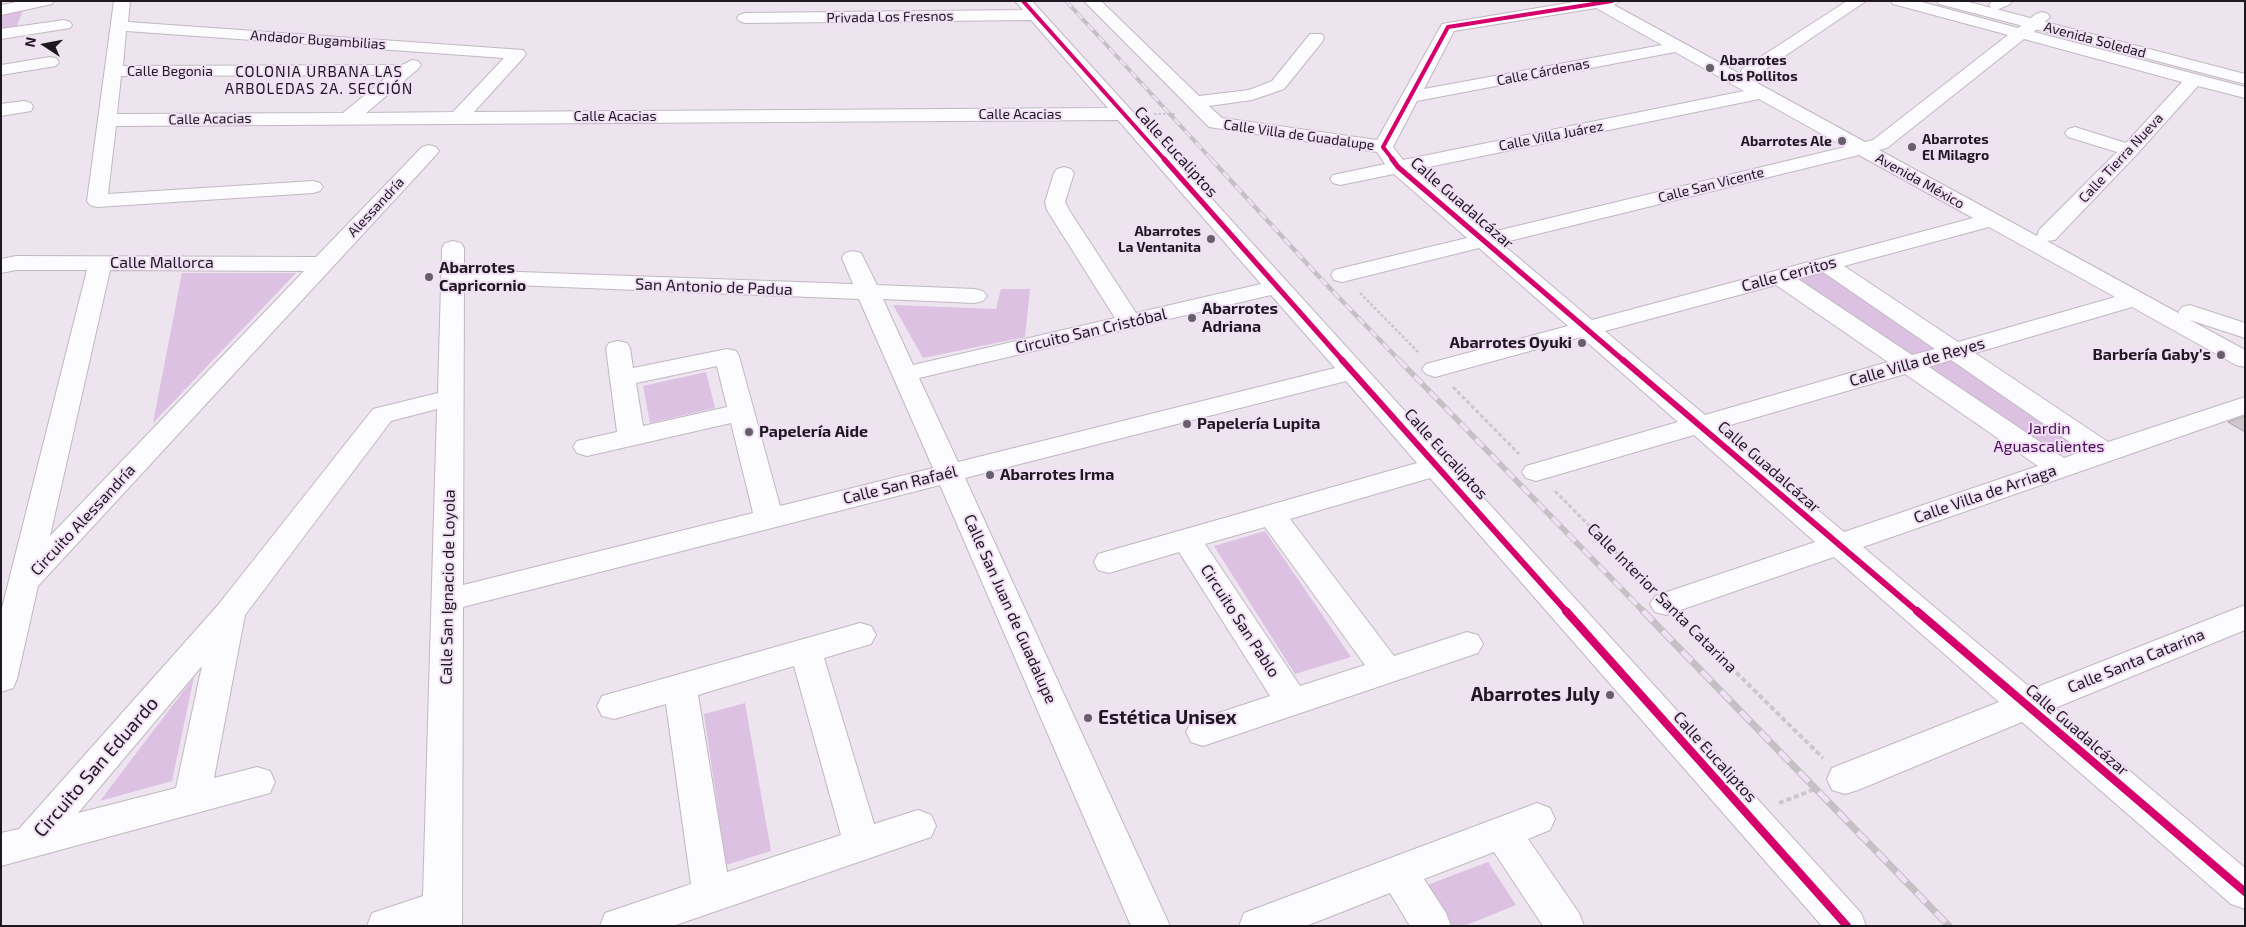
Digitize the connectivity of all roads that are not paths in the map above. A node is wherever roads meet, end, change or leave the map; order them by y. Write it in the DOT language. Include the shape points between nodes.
graph roads {
  1 [pos="122,1"];
  2 [pos="879,1"];
  3 [pos="1092,1"];
  4 [pos="1858,1"];
  5 [pos="1899,1"];
  6 [pos="1945,1"];
  7 [pos="42,2"];
  8 [pos="1605,2"];
  9 [pos="1994,3"];
  10 [pos="1029,8"];
  11 [pos="1,10"];
  12 [pos="886,17"];
  13 [pos="745,18"];
  14 [pos="64,25"];
  15 [pos="2031,25"];
  16 [pos="119,26"];
  17 [pos="28,30"];
  18 [pos="1,34"];
  19 [pos="1316,38"];
  20 [pos="346,42"];
  21 [pos="1677,47"];
  22 [pos="434,48"];
  23 [pos="50,62"];
  24 [pos="2245,69"];
  25 [pos="1,70"];
  26 [pos="318,70"];
  27 [pos="406,70"];
  28 [pos="113,71"];
  29 [pos="1748,73"];
  30 [pos="2245,79"];
  31 [pos="2194,80"];
  32 [pos="1761,93"];
  33 [pos="2245,93"];
  34 [pos="1409,97"];
  35 [pos="24,107"];
  36 [pos="1199,108"];
  37 [pos="1,110"];
  38 [pos="1124,114"];
  39 [pos="460,116"];
  40 [pos="350,117"];
  41 [pos="107,120"];
  42 [pos="2075,133"];
  43 [pos="1871,146"];
  44 [pos="2130,150"];
  45 [pos="429,151"];
  46 [pos="1390,157"];
  47 [pos="1064,173"];
  48 [pos="1340,179"];
  49 [pos="313,187"];
  50 [pos="1991,220"];
  51 [pos="2047,235"];
  52 [pos="1484,241"];
  53 [pos="853,258"];
  54 [pos="452,262"];
  55 [pos="100,263"];
  56 [pos="323,264"];
  57 [pos="1826,264"];
  58 [pos="1,266"];
  59 [pos="1342,275"];
  60 [pos="1780,277"];
  61 [pos="1278,287"];
  62 [pos="869,293"];
  63 [pos="975,296"];
  64 [pos="2135,299"];
  65 [pos="2190,312"];
  66 [pos="1130,322"];
  67 [pos="1587,329"];
  68 [pos="2245,331"];
  69 [pos="2245,342"];
  70 [pos="618,348"];
  71 [pos="1954,351"];
  72 [pos="2245,360"];
  73 [pos="1908,364"];
  74 [pos="1435,370"];
  75 [pos="1353,371"];
  76 [pos="905,374"];
  77 [pos="622,378"];
  78 [pos="450,398"];
  79 [pos="2245,405"];
  80 [pos="741,412"];
  81 [pos="1699,425"];
  82 [pos="631,437"];
  83 [pos="587,447"];
  84 [pos="2105,453"];
  85 [pos="1438,466"];
  86 [pos="2060,468"];
  87 [pos="1536,472"];
  88 [pos="949,473"];
  89 [pos="1272,515"];
  90 [pos="769,519"];
  91 [pos="1187,540"];
  92 [pos="1839,544"];
  93 [pos="1109,562"];
  94 [pos="25,582"];
  95 [pos="447,600"];
  96 [pos="1666,604"];
  97 [pos="229,613"];
  98 [pos="2245,617"];
  99 [pos="9,618"];
  100 [pos="860,634"];
  101 [pos="1467,644"];
  102 [pos="806,650"];
  103 [pos="1386,671"];
  104 [pos="1,679"];
  105 [pos="680,687"];
  106 [pos="1292,702"];
  107 [pos="2027,705"];
  108 [pos="614,706"];
  109 [pos="1203,732"];
  110 [pos="1844,779"];
  111 [pos="257,782"];
  112 [pos="192,798"];
  113 [pos="1537,819"];
  114 [pos="918,826"];
  115 [pos="1502,832"];
  116 [pos="862,845"];
  117 [pos="16,846"];
  118 [pos="1398,872"];
  119 [pos="2245,892"];
  120 [pos="712,895"];
  121 [pos="442,917"];
  122 [pos="386,926"];
  123 [pos="619,926"];
  124 [pos="1151,926"];
  125 [pos="1258,926"];
  126 [pos="1432,926"];
  127 [pos="1565,926"];
  128 [pos="1848,926"];
  1 -- 16 [label="street"];
  2 -- 12 [label="street"];
  3 -- 36 [label="street, Calle Villa de Guadalupe"];
  4 -- 29 [label="street"];
  5 -- 15 [label="street"];
  6 -- 15 [label="street, Avenida Soledad"];
  7 -- 11 [label="street"];
  7 -- 17 [label="street"];
  8 -- 21 [label="street, Avenida México"];
  8 -- 29 [label="street, Avenida México"];
  8 -- 34 [label="street" via="1448,27"];
  9 -- 15 [label="street, Avenida Soledad"];
  10 -- 12 [label="street, Privada Los Fresnos"];
  10 -- 38 [label="street, Calle Eucaliptos"];
  12 -- 13 [label="street, Privada Los Fresnos"];
  14 -- 17 [label="street"];
  15 -- 24 [label="street, Avenida Soledad"];
  15 -- 30 [label="street, Avenida Soledad"];
  15 -- 31 [label="street"];
  15 -- 43 [label="street, Calle San Vicente"];
  16 -- 20 [label="street, Andador Bugambilias"];
  16 -- 28 [label="street"];
  17 -- 18 [label="street"];
  19 -- 36 [label="street" via="1278,85"];
  20 -- 22 [label="street, Andador Bugambilias"];
  20 -- 26 [label="street"];
  21 -- 32 [label="street, Avenida México"];
  21 -- 34 [label="street, Calle Cárdenas"];
  22 -- 27 [label="street"];
  22 -- 39 [label="street, Andador Bugambilias" via="517,54"];
  23 -- 25 [label="street"];
  26 -- 27 [label="street, Calle Begonia"];
  26 -- 28 [label="street, Calle Begonia"];
  27 -- 40 [label="street"];
  28 -- 41 [label="street"];
  29 -- 43 [label="street, Avenida México"];
  31 -- 33 [label="street"];
  31 -- 44 [label="street, Calle Tierra Nueva"];
  32 -- 43 [label="street, Avenida México"];
  32 -- 46 [label="street, Calle Villa Juárez"];
  34 -- 46 [label="street"];
  35 -- 37 [label="street"];
  36 -- 46 [label="street, Calle Villa de Guadalupe" via="1216,123"];
  38 -- 39 [label="street, Calle Acacias"];
  38 -- 61 [label="street, Calle Eucaliptos"];
  39 -- 40 [label="street, Calle Acacias"];
  40 -- 41 [label="street, Calle Acacias"];
  41 -- 49 [label="street" via="97,201"];
  42 -- 44 [label="street"];
  43 -- 50 [label="street, Avenida México"];
  43 -- 51 [label="street, Avenida México"];
  43 -- 52 [label="street, Calle San Vicente"];
  44 -- 51 [label="street, Calle Tierra Nueva"];
  45 -- 56 [label="street, Alessandría"];
  46 -- 48 [label="street, Calle Villa Juárez"];
  46 -- 52 [label="street, Calle Guadalcázar"];
  47 -- 66 [label="street" via="1055,202 1058,210"];
  50 -- 57 [label="street, Calle Cerritos"];
  50 -- 64 [label="street, Avenida México"];
  51 -- 65 [label="street, Avenida México"];
  52 -- 59 [label="street, Calle San Vicente"];
  52 -- 67 [label="street, Calle Guadalcázar"];
  53 -- 62 [label="street, Calle San Juan de Guadalupe"];
  54 -- 62 [label="street, San Antonio de Padua"];
  54 -- 78 [label="street, Calle San Ignacio de Loyola"];
  55 -- 56 [label="street, Calle Mallorca"];
  55 -- 58 [label="street, Calle Mallorca" via="16,263"];
  55 -- 94 [label="street, Circuito Alessandría"];
  56 -- 94 [label="street, Circuito Alessandría"];
  57 -- 60 [label="street, Calle Cerritos"];
  57 -- 71 [label="street"];
  60 -- 67 [label="street, Calle Cerritos"];
  60 -- 73 [label="street"];
  61 -- 66 [label="street, Circuito San Cristóbal"];
  61 -- 75 [label="street, Calle Eucaliptos"];
  62 -- 63 [label="street, San Antonio de Padua"];
  62 -- 76 [label="street, Calle San Juan de Guadalupe"];
  64 -- 71 [label="street, Calle Villa de Reyes"];
  64 -- 72 [label="street, Avenida México"];
  65 -- 68 [label="street"];
  65 -- 69 [label="street, Avenida México"];
  66 -- 76 [label="street, Circuito San Cristóbal"];
  67 -- 74 [label="street, Calle Cerritos"];
  67 -- 81 [label="street, Calle Guadalcázar"];
  70 -- 77 [label="street"];
  71 -- 73 [label="street, Calle Villa de Reyes"];
  71 -- 84 [label="street"];
  73 -- 81 [label="street, Calle Villa de Reyes"];
  73 -- 86 [label="street"];
  75 -- 85 [label="street, Calle Eucaliptos"];
  75 -- 88 [label="street, Calle San Rafaél"];
  76 -- 88 [label="street, Calle San Juan de Guadalupe"];
  77 -- 80 [label="street" via="727,356"];
  77 -- 82 [label="street"];
  78 -- 95 [label="street, Calle San Ignacio de Loyola"];
  78 -- 97 [label="street, Circuito San Eduardo" via="382,416"];
  79 -- 84 [label="street, Calle Villa de Arriaga"];
  80 -- 82 [label="street"];
  80 -- 90 [label="street"];
  81 -- 87 [label="street, Calle Villa de Reyes"];
  81 -- 92 [label="street, Calle Guadalcázar"];
  82 -- 83 [label="street"];
  84 -- 86 [label="street, Calle Villa de Arriaga"];
  85 -- 89 [label="street"];
  85 -- 128 [label="street, Calle Eucaliptos"];
  86 -- 92 [label="street, Calle Villa de Arriaga"];
  88 -- 90 [label="street, Calle San Rafaél"];
  88 -- 124 [label="street, Calle San Juan de Guadalupe"];
  89 -- 91 [label="street"];
  89 -- 103 [label="street"];
  90 -- 95 [label="street, Calle San Rafaél"];
  91 -- 93 [label="street"];
  91 -- 106 [label="street, Circuito San Pablo"];
  92 -- 96 [label="street, Calle Villa de Arriaga"];
  92 -- 107 [label="street, Calle Guadalcázar"];
  94 -- 99 [label="street"];
  95 -- 121 [label="street, Calle San Ignacio de Loyola"];
  97 -- 112 [label="street, Circuito San Eduardo"];
  97 -- 117 [label="street, Circuito San Eduardo"];
  98 -- 107 [label="street, Calle Santa Catarina"];
  99 -- 104 [label="street"];
  100 -- 102 [label="street"];
  101 -- 103 [label="street"];
  102 -- 105 [label="street"];
  102 -- 116 [label="street"];
  103 -- 106 [label="street"];
  105 -- 108 [label="street"];
  105 -- 120 [label="street"];
  106 -- 109 [label="street"];
  107 -- 110 [label="street"];
  107 -- 119 [label="street, Calle Guadalcázar"];
  111 -- 112 [label="street, Circuito San Eduardo"];
  112 -- 117 [label="street, Circuito San Eduardo"];
  113 -- 115 [label="street"];
  114 -- 116 [label="street"];
  115 -- 118 [label="street"];
  115 -- 127 [label="street"];
  116 -- 120 [label="street"];
  118 -- 125 [label="street"];
  118 -- 126 [label="street"];
  120 -- 123 [label="street"];
  121 -- 122 [label="street"];
}
